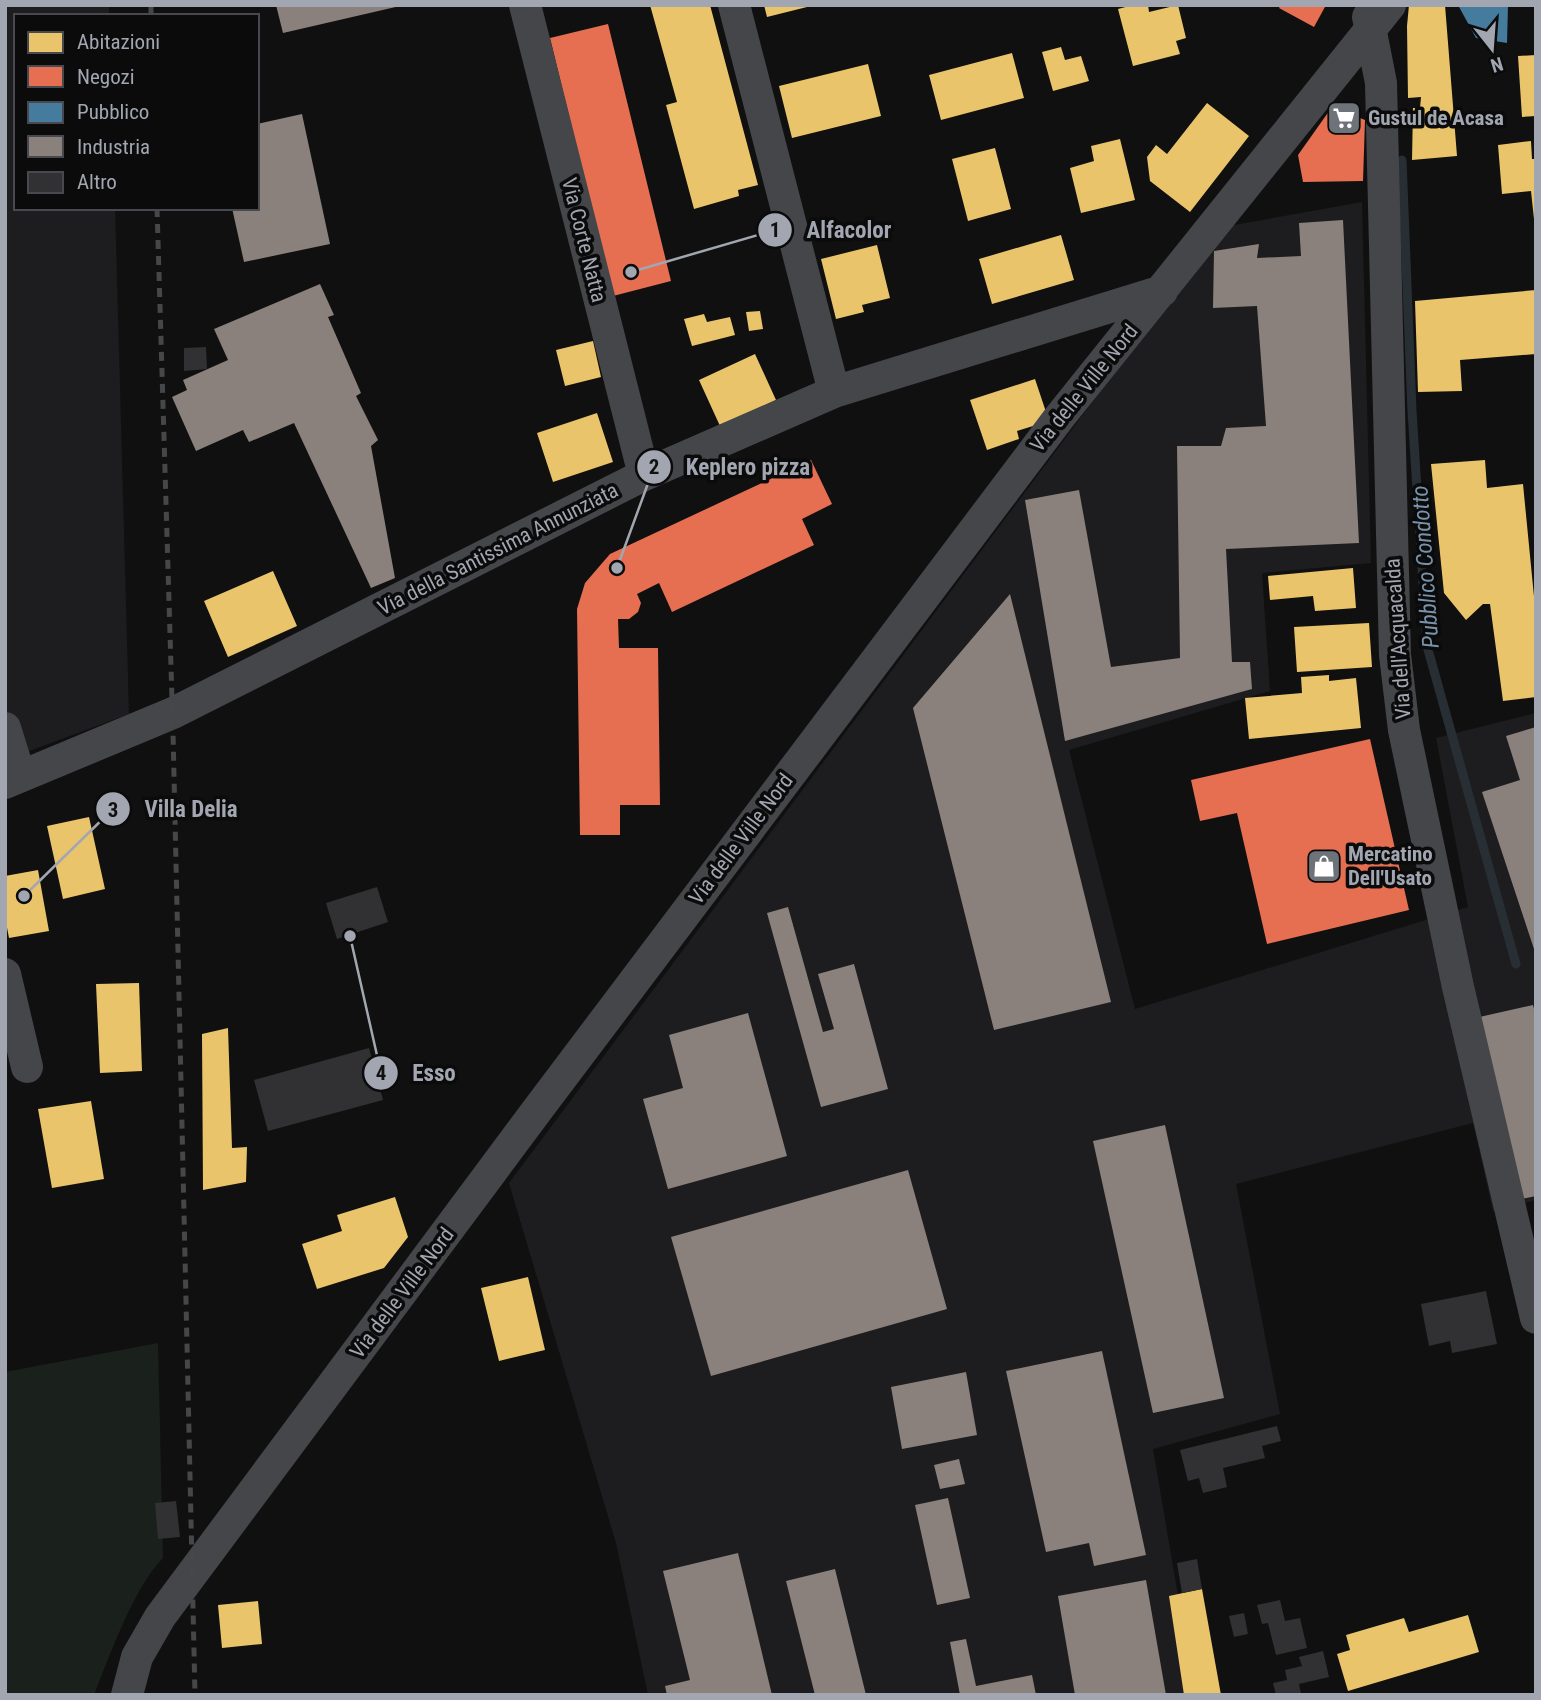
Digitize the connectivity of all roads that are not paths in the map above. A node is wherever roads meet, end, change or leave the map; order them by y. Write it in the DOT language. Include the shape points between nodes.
graph roads {
  1 [pos="525,5"];
  2 [pos="734,5"];
  3 [pos="1390,5"];
  4 [pos="1368,18"];
  5 [pos="1162,291"];
  6 [pos="834,392"];
  7 [pos="644,475"];
  8 [pos="5,728"];
  9 [pos="13,780"];
  10 [pos="5,974"];
  11 [pos="27,1068"];
  12 [pos="1536,1318"];
  13 [pos="127,1695"];
  1 -- 7 [label="street, Via Corte Natta"];
  2 -- 6 [label="street"];
  3 -- 4 [label="street, Via delle Ville Nord"];
  4 -- 5 [label="street, Via delle Ville Nord"];
  4 -- 12 [label="street, Via dell'Acquacalda" via="1381,83 1395,656 1404,730 1458,987"];
  5 -- 6 [label="street, Via della Santissima Annunziata"];
  5 -- 13 [label="street, Via delle Ville Nord" via="1050,430 160,1617 137,1657"];
  6 -- 7 [label="street, Via della Santissima Annunziata"];
  7 -- 9 [label="street, Via della Santissima Annunziata" via="173,713"];
  8 -- 9 [label="street"];
  10 -- 11 [label="street"];
}
